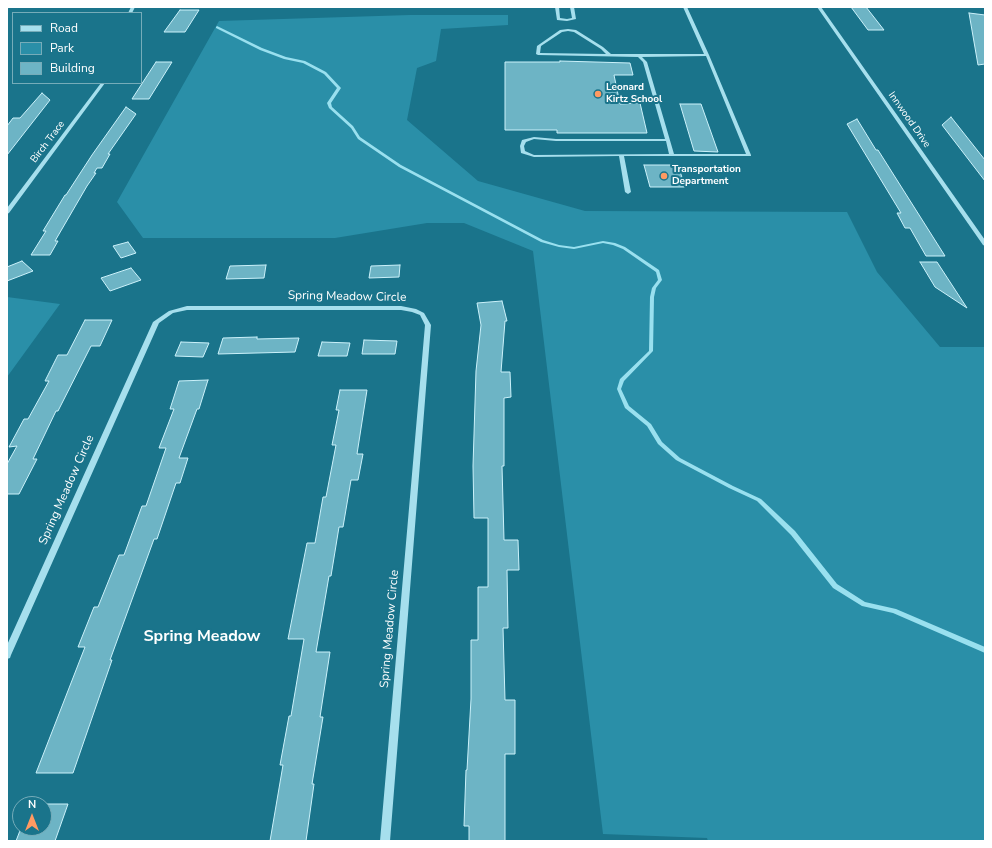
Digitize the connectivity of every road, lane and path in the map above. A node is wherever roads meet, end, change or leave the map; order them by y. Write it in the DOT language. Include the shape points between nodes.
graph roads {
  1 [pos="557,7"];
  2 [pos="572,7"];
  3 [pos="685,7"];
  4 [pos="819,7"];
  5 [pos="566,20"];
  6 [pos="568,30"];
  7 [pos="609,55"];
  8 [pos="707,55"];
  9 [pos="639,56"];
  10 [pos="102,84"];
  11 [pos="668,140"];
  12 [pos="621,155"];
  13 [pos="672,155"];
  14 [pos="628,192"];
  15 [pos="7,212"];
  16 [pos="985,244"];
  17 [pos="7,655"];
  18 [pos="385,841"];
  1 -- 5 [label="street" via="558,19"];
  2 -- 5 [label="street" via="574,19"];
  3 -- 8 [label="street"];
  4 -- 16 [label="street, Innwood Drive"];
  5 -- 6 [label="street"];
  6 -- 7 [label="street" via="575,31"];
  6 -- 7 [label="street" via="561,31 539,46 538,54"];
  7 -- 9 [label="street"];
  8 -- 9 [label="street"];
  8 -- 13 [label="street" via="749,155"];
  9 -- 11 [label="street" via="645,62"];
  10 -- 15 [label="street, Birch Trace"];
  11 -- 12 [label="street" via="534,138 524,141 522,146 523,152 534,156"];
  11 -- 13 [label="street"];
  12 -- 13 [label="street"];
  12 -- 14 [label="street"];
  17 -- 18 [label="street, Spring Meadow Circle" via="156,322 171,312 187,308 414,310 422,314 428,325"];
}
